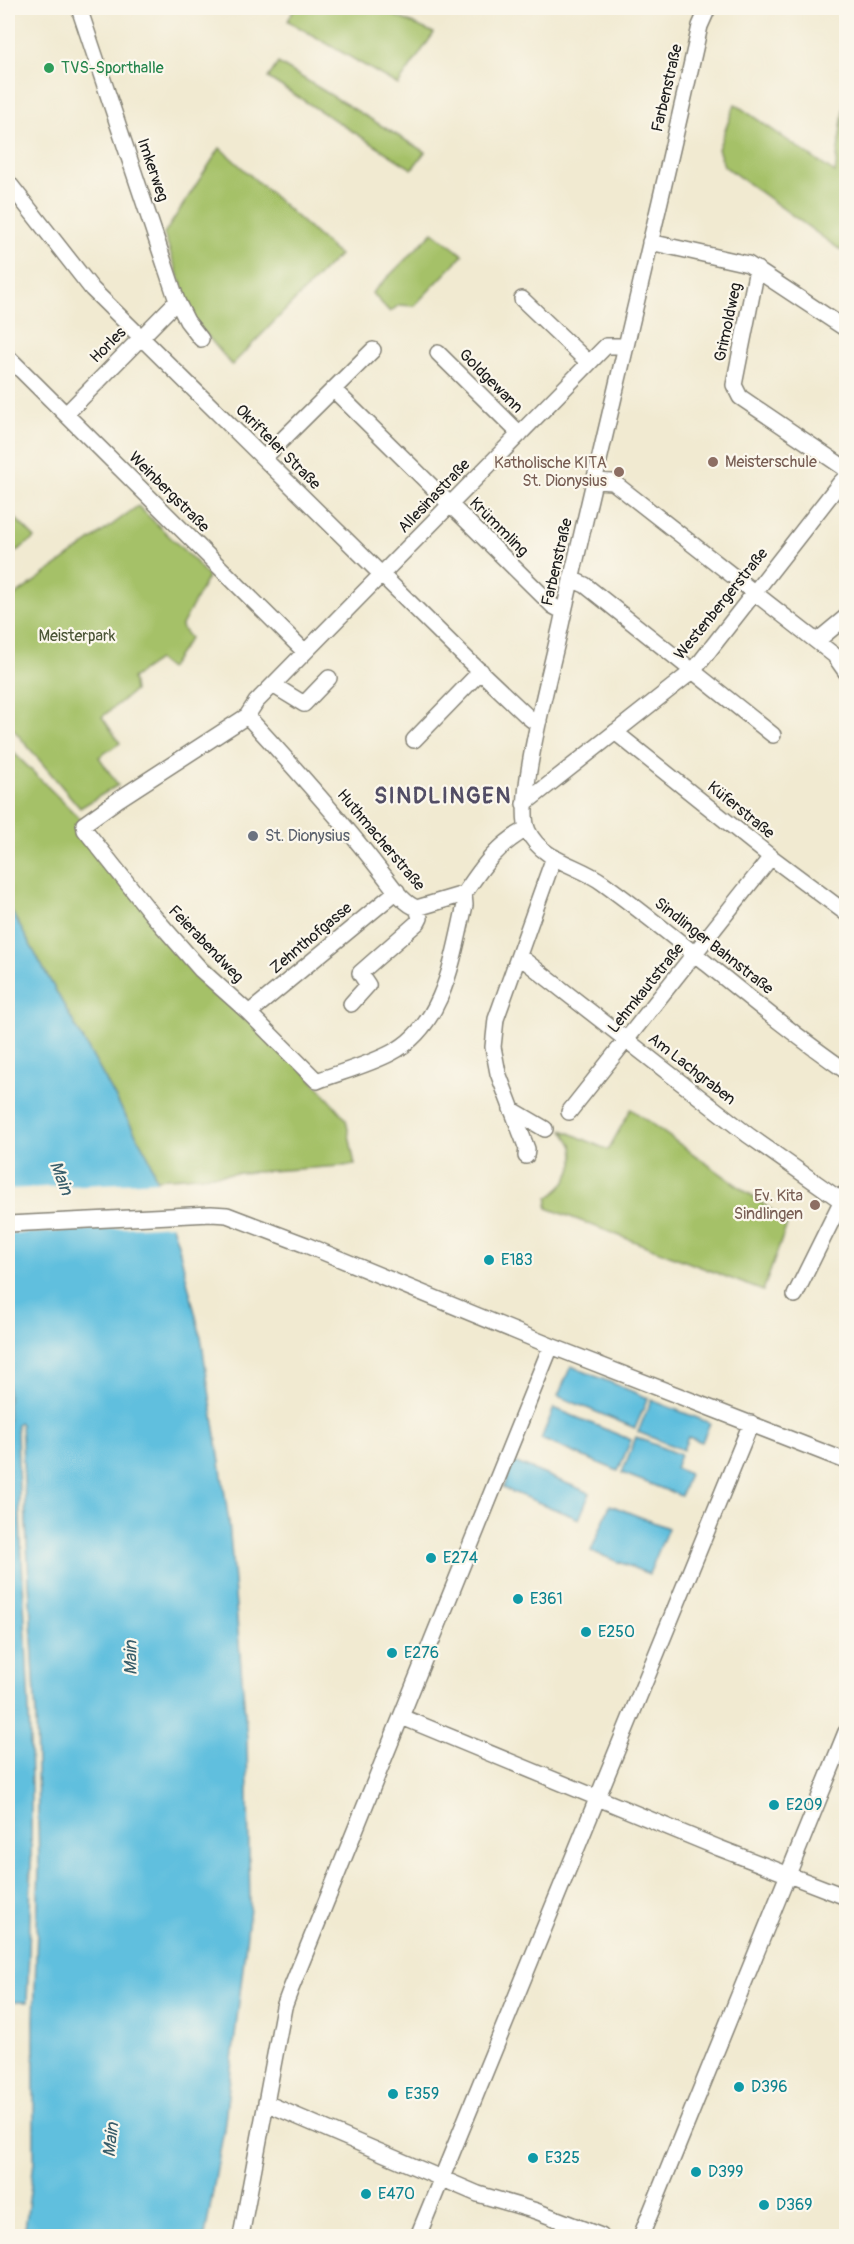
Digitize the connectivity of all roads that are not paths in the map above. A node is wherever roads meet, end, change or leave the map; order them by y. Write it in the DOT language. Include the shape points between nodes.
graph roads {
  1 [pos="79,8"];
  2 [pos="708,8"];
  3 [pos="8,182"];
  4 [pos="650,242"];
  5 [pos="758,269"];
  6 [pos="522,299"];
  7 [pos="177,301"];
  8 [pos="846,329"];
  9 [pos="141,337"];
  10 [pos="201,339"];
  11 [pos="626,346"];
  12 [pos="373,350"];
  13 [pos="438,353"];
  14 [pos="8,357"];
  15 [pos="589,363"];
  16 [pos="334,390"];
  17 [pos="66,414"];
  18 [pos="520,434"];
  19 [pos="264,458"];
  20 [pos="846,469"];
  21 [pos="846,477"];
  22 [pos="594,481"];
  23 [pos="450,505"];
  24 [pos="382,575"];
  25 [pos="571,579"];
  26 [pos="755,592"];
  27 [pos="564,612"];
  28 [pos="846,617"];
  29 [pos="817,641"];
  30 [pos="305,652"];
  31 [pos="693,670"];
  32 [pos="481,671"];
  33 [pos="846,672"];
  34 [pos="329,678"];
  35 [pos="273,685"];
  36 [pos="248,716"];
  37 [pos="539,721"];
  38 [pos="615,732"];
  39 [pos="773,735"];
  40 [pos="414,740"];
  41 [pos="524,804"];
  42 [pos="86,822"];
  43 [pos="527,829"];
  44 [pos="554,857"];
  45 [pos="771,857"];
  46 [pos="397,891"];
  47 [pos="464,894"];
  48 [pos="417,908"];
  49 [pos="846,914"];
  50 [pos="695,954"];
  51 [pos="519,956"];
  52 [pos="351,1004"];
  53 [pos="249,1013"];
  54 [pos="627,1041"];
  55 [pos="846,1071"];
  56 [pos="512,1109"];
  57 [pos="569,1112"];
  58 [pos="545,1129"];
  59 [pos="526,1156"];
  60 [pos="845,1199"];
  61 [pos="8,1224"];
  62 [pos="795,1295"];
  63 [pos="551,1346"];
  64 [pos="751,1423"];
  65 [pos="846,1461"];
  66 [pos="402,1717"];
  67 [pos="846,1732"];
  68 [pos="598,1797"];
  69 [pos="789,1874"];
  70 [pos="846,1897"];
  71 [pos="266,2103"];
  72 [pos="441,2179"];
  73 [pos="241,2236"];
  74 [pos="418,2236"];
  75 [pos="600,2236"];
  76 [pos="641,2236"];
  1 -- 7 [label="street, Imkerweg"];
  2 -- 4 [label="street, Farbenstraße" via="700,26"];
  3 -- 9 [label="street, Okrifteler Straße" via="80,276"];
  4 -- 5 [label="street"];
  4 -- 11 [label="street, Farbenstraße"];
  5 -- 8 [label="street"];
  5 -- 20 [label="street, Grimoldweg" via="734,385 740,397"];
  6 -- 15 [label="street"];
  7 -- 9 [label="street, Horles"];
  7 -- 10 [label="street, Imkerweg" via="186,321"];
  9 -- 17 [label="street, Horles"];
  9 -- 19 [label="street, Okrifteler Straße"];
  11 -- 15 [label="street, Allesinastraße" via="606,346"];
  11 -- 22 [label="street, Farbenstraße"];
  12 -- 16 [label="street"];
  13 -- 18 [label="street, Goldgewann"];
  14 -- 17 [label="street, Weinbergstraße"];
  15 -- 18 [label="street, Allesinastraße"];
  16 -- 19 [label="street"];
  16 -- 23 [label="street, Krümmling"];
  17 -- 30 [label="street, Weinbergstraße"];
  18 -- 23 [label="street, Allesinastraße"];
  19 -- 24 [label="street, Okrifteler Straße"];
  21 -- 26 [label="street, Westenbergerstraße"];
  22 -- 25 [label="street, Farbenstraße"];
  22 -- 26 [label="street" via="613,482"];
  23 -- 24 [label="street, Allesinastraße"];
  23 -- 27 [label="street, Krümmling" via="553,606"];
  24 -- 30 [label="street, Allesinastraße"];
  24 -- 32 [label="street, Okrifteler Straße"];
  25 -- 27 [label="street, Farbenstraße"];
  25 -- 31 [label="street" via="585,585"];
  26 -- 29 [label="street"];
  26 -- 31 [label="street, Westenbergerstraße"];
  27 -- 37 [label="street, Farbenstraße"];
  28 -- 29 [label="street"];
  29 -- 33 [label="street"];
  30 -- 35 [label="street, Allesinastraße"];
  31 -- 38 [label="street, Westenbergerstraße"];
  31 -- 39 [label="street"];
  32 -- 37 [label="street, Okrifteler Straße" via="526,715"];
  32 -- 40 [label="street"];
  34 -- 35 [label="street" via="304,704"];
  35 -- 36 [label="street, Allesinastraße" via="255,702"];
  36 -- 42 [label="street, Allesinastraße"];
  36 -- 46 [label="street, Huthmacherstraße" via="342,821"];
  37 -- 41 [label="street, Farbenstraße"];
  38 -- 41 [label="street, Westenbergerstraße"];
  38 -- 45 [label="street, Küferstraße"];
  41 -- 43 [label="street, Farbenstraße"];
  42 -- 53 [label="street, Feierabendweg" via="85,830 162,926 201,970"];
  43 -- 44 [label="street" via="538,845"];
  43 -- 47 [label="street" via="500,847"];
  44 -- 50 [label="street, Sindlinger Bahnstraße" via="602,882"];
  44 -- 51 [label="street"];
  45 -- 49 [label="street, Küferstraße"];
  45 -- 50 [label="street, Lehmkautstraße"];
  46 -- 48 [label="street, Huthmacherstraße"];
  46 -- 53 [label="street, Zehnthofgasse"];
  47 -- 48 [label="street, Huthmacherstraße"];
  47 -- 53 [label="street, Feierabendweg" via="465,905 443,993 426,1022 391,1053 317,1081"];
  48 -- 52 [label="street" via="418,922 360,973 368,985"];
  50 -- 54 [label="street, Lehmkautstraße"];
  50 -- 55 [label="street, Sindlinger Bahnstraße"];
  51 -- 54 [label="street, Am Lachgraben"];
  51 -- 56 [label="street" via="496,1019 493,1047"];
  54 -- 57 [label="street, Lehmkautstraße"];
  54 -- 60 [label="street, Am Lachgraben" via="748,1135"];
  56 -- 58 [label="street"];
  56 -- 59 [label="street"];
  60 -- 62 [label="street"];
  61 -- 63 [label="street" via="227,1215"];
  63 -- 64 [label="street"];
  63 -- 66 [label="street"];
  64 -- 65 [label="street"];
  64 -- 68 [label="street"];
  66 -- 68 [label="street"];
  66 -- 71 [label="street" via="284,2007"];
  67 -- 69 [label="street"];
  68 -- 69 [label="street"];
  68 -- 72 [label="street"];
  69 -- 70 [label="street"];
  69 -- 76 [label="street"];
  71 -- 72 [label="street"];
  71 -- 73 [label="street"];
  72 -- 74 [label="street"];
  72 -- 75 [label="street"];
}
